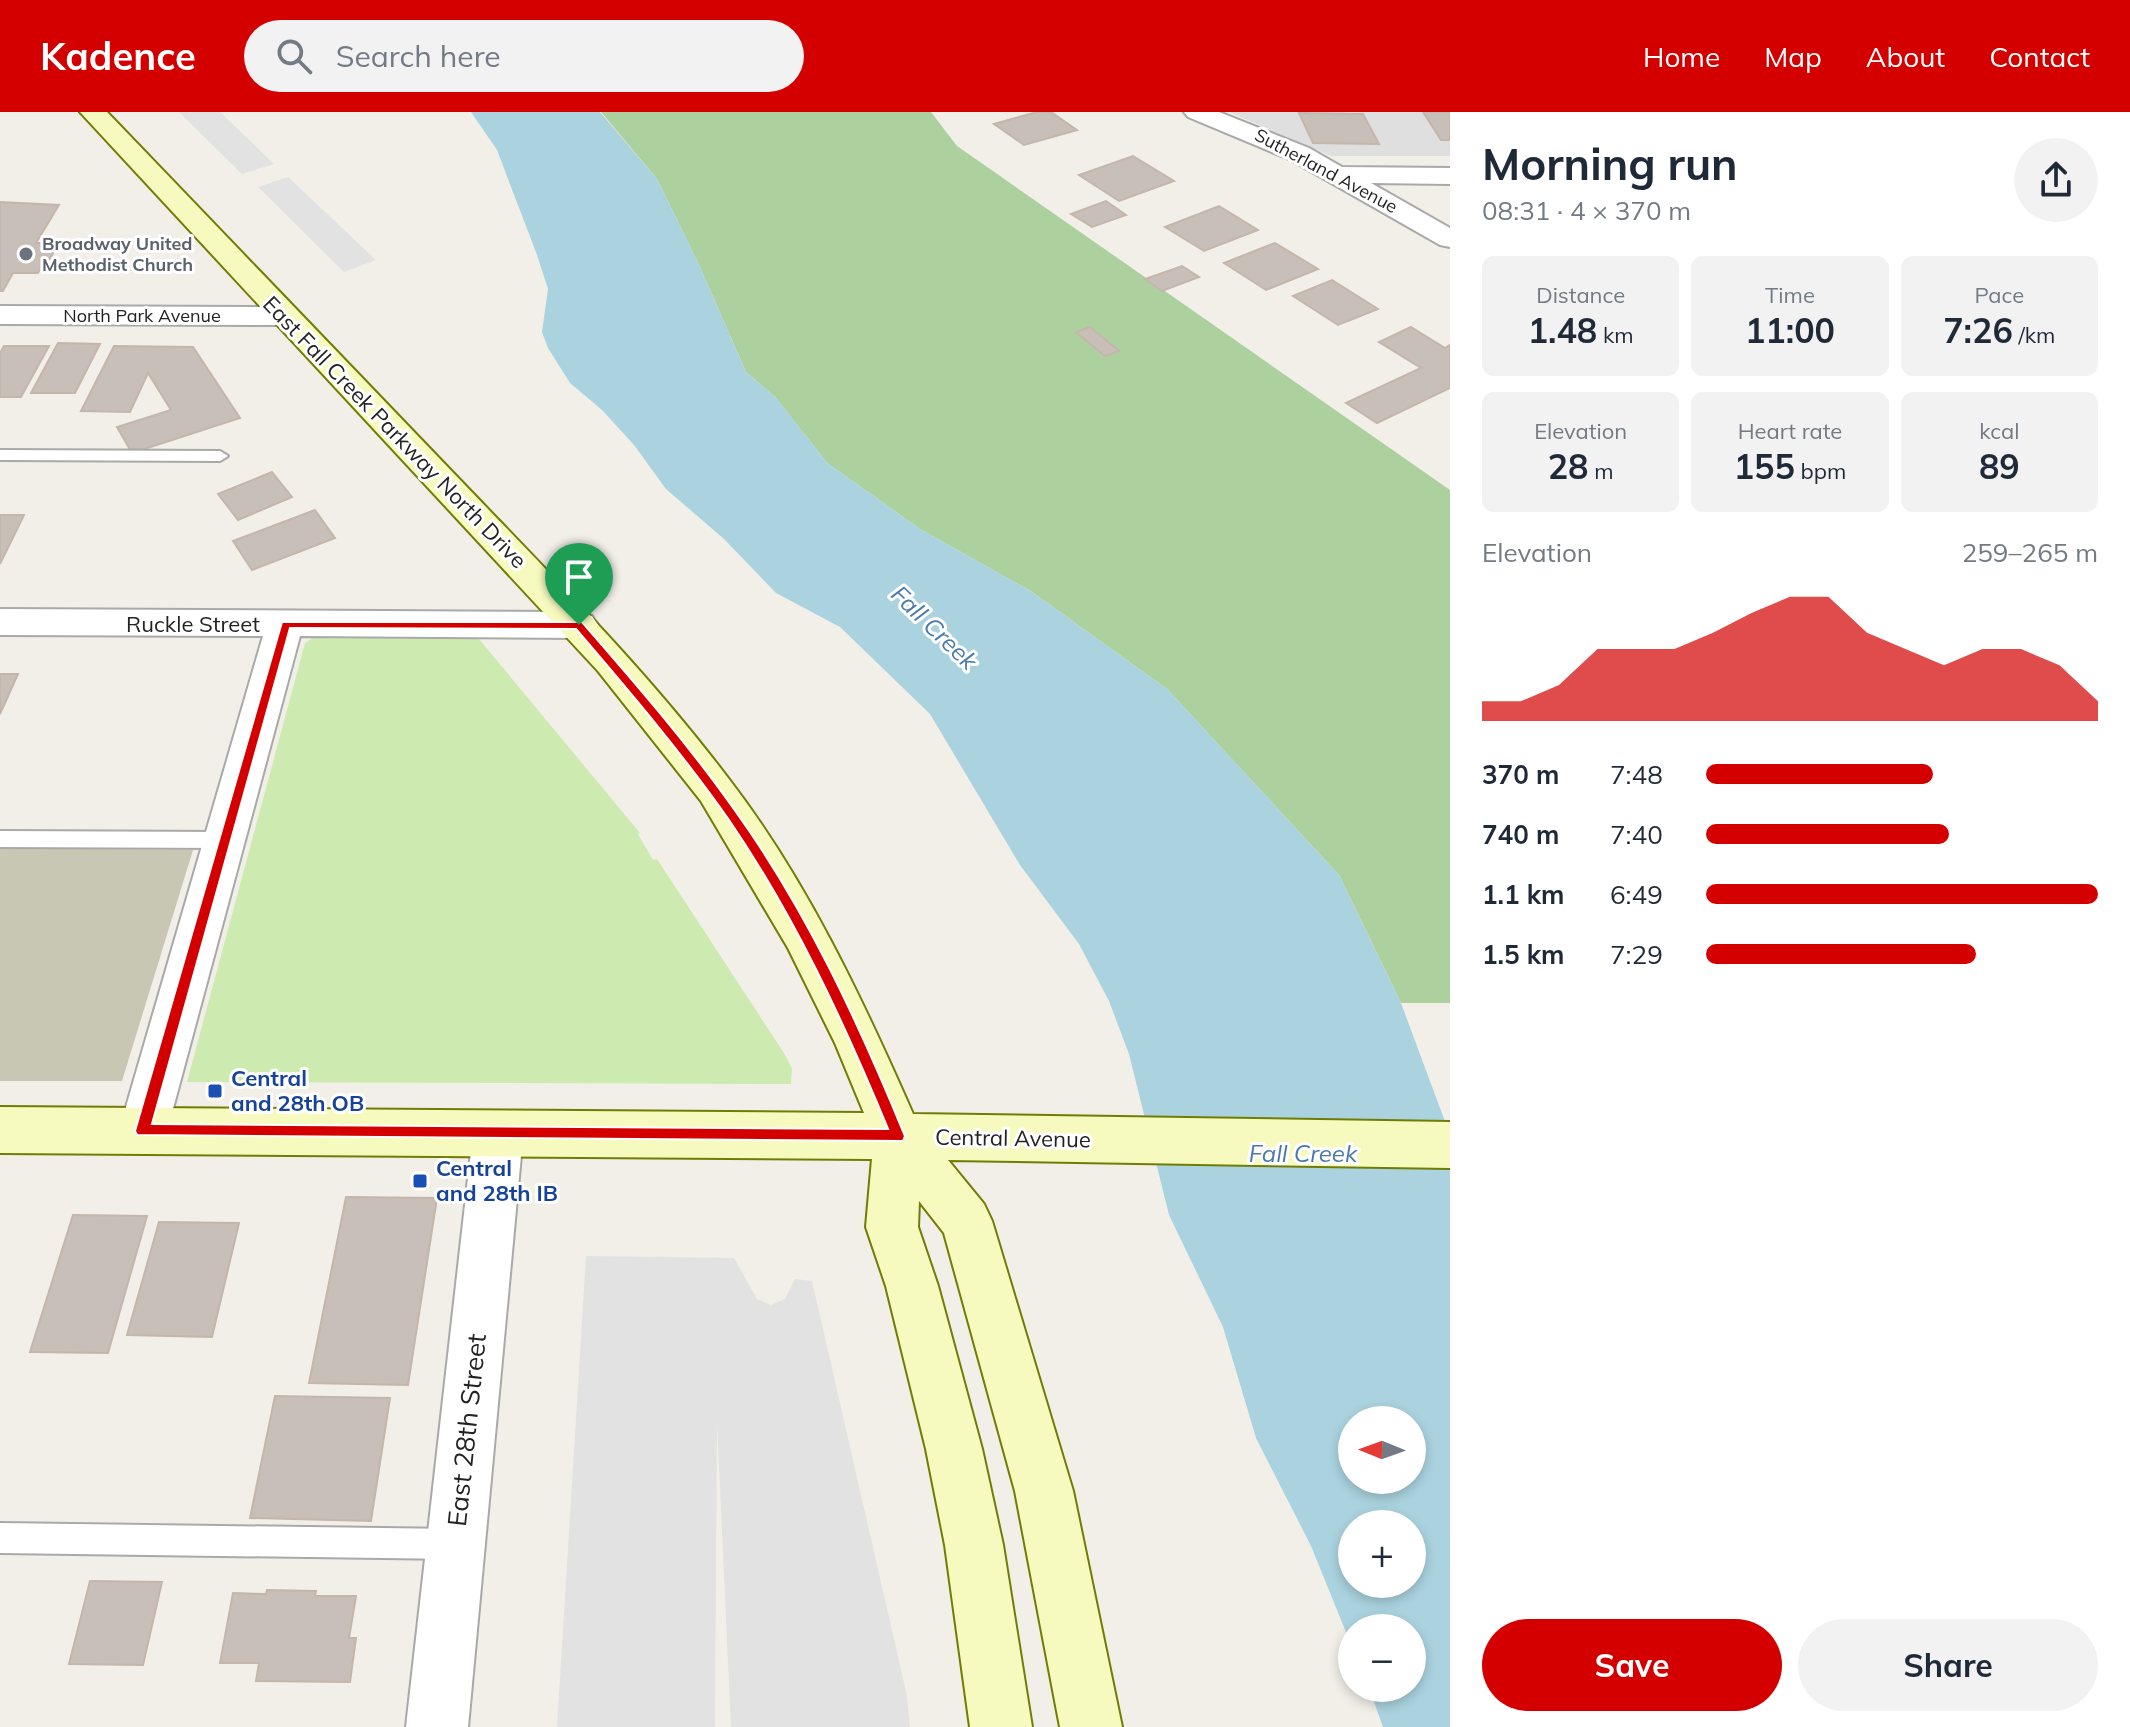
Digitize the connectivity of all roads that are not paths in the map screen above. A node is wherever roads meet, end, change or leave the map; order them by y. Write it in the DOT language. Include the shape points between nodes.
graph roads {
  1 [pos="93,112"];
  2 [pos="1197,112"];
  3 [pos="1339,175"];
  4 [pos="1450,176"];
  5 [pos="1450,239"];
  6 [pos="0,315"];
  7 [pos="285,316"];
  8 [pos="0,455"];
  9 [pos="220,456"];
  10 [pos="0,622"];
  11 [pos="285,624"];
  12 [pos="579,625"];
  13 [pos="0,839"];
  14 [pos="225,840"];
  15 [pos="0,1130"];
  16 [pos="143,1131"];
  17 [pos="498,1134"];
  18 [pos="898,1136"];
  19 [pos="1450,1145"];
  20 [pos="0,1538"];
  21 [pos="456,1544"];
  22 [pos="437,1727"];
  23 [pos="1001,1727"];
  24 [pos="1091,1727"];
  1 -- 7 [label="main road, East Fall Creek Parkway North Drive"];
  2 -- 3 [label="street, Sutherland Avenue" via="1262,136"];
  3 -- 4 [label="street"];
  3 -- 5 [label="street, Sutherland Avenue"];
  6 -- 7 [label="street, North Park Avenue"];
  7 -- 12 [label="main road, East Fall Creek Parkway North Drive"];
  8 -- 9 [label="lane"];
  10 -- 11 [label="street, Ruckle Street"];
  11 -- 12 [label="street, Ruckle Street"];
  11 -- 14 [label="street"];
  12 -- 18 [label="main road, East Fall Creek Parkway North Drive" via="674,737 749,841 826,976"];
  13 -- 14 [label="lane"];
  14 -- 16 [label="street"];
  15 -- 16 [label="main road, Central Avenue"];
  16 -- 17 [label="main road, Central Avenue"];
  17 -- 18 [label="main road, Central Avenue"];
  17 -- 21 [label="street, East 28th Street"];
  18 -- 19 [label="main road, Central Avenue"];
  18 -- 23 [label="main road, East Fall Creek Parkway North Drive" via="892,1227 957,1463"];
  18 -- 24 [label="main road, East Fall Creek Parkway North Drive" via="966,1221 1044,1491"];
  20 -- 21 [label="lane"];
  21 -- 22 [label="street, East 28th Street"];
}
